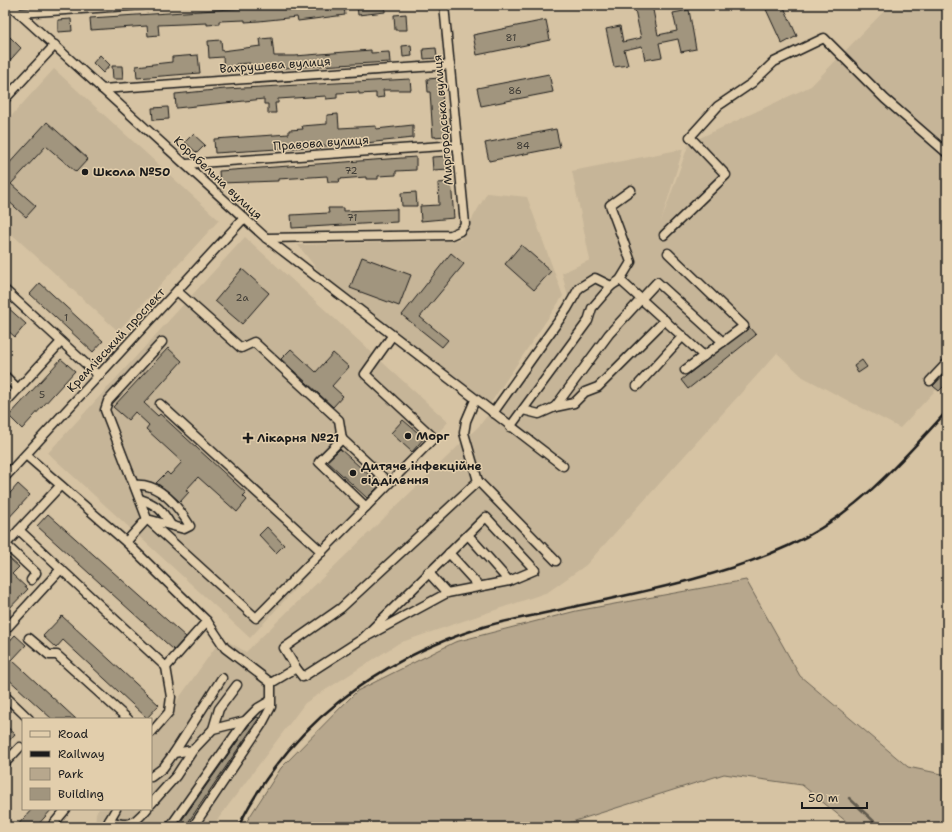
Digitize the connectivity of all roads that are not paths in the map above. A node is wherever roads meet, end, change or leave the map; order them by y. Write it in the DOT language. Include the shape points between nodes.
graph roads {
  1 [pos="10,5"];
  2 [pos="143,5"];
  3 [pos="444,5"];
  4 [pos="19,13"];
  5 [pos="55,45"];
  6 [pos="450,65"];
  7 [pos="102,89"];
  8 [pos="5,100"];
  9 [pos="457,146"];
  10 [pos="947,154"];
  11 [pos="186,164"];
  12 [pos="631,190"];
  13 [pos="244,218"];
  14 [pos="664,235"];
  15 [pos="266,238"];
  16 [pos="668,253"];
  17 [pos="620,280"];
  18 [pos="611,286"];
  19 [pos="5,290"];
  20 [pos="177,291"];
  21 [pos="642,299"];
  22 [pos="665,320"];
  23 [pos="392,336"];
  24 [pos="683,336"];
  25 [pos="61,342"];
  26 [pos="162,342"];
  27 [pos="723,342"];
  28 [pos="704,356"];
  29 [pos="947,363"];
  30 [pos="685,370"];
  31 [pos="5,376"];
  32 [pos="99,376"];
  33 [pos="930,381"];
  34 [pos="636,386"];
  35 [pos="18,389"];
  36 [pos="475,400"];
  37 [pos="5,403"];
  38 [pos="160,404"];
  39 [pos="555,407"];
  40 [pos="523,410"];
  41 [pos="493,413"];
  42 [pos="510,426"];
  43 [pos="342,439"];
  44 [pos="26,455"];
  45 [pos="563,466"];
  46 [pos="5,477"];
  47 [pos="478,481"];
  48 [pos="389,483"];
  49 [pos="134,485"];
  50 [pos="60,486"];
  51 [pos="140,499"];
  52 [pos="366,507"];
  53 [pos="147,519"];
  54 [pos="171,526"];
  55 [pos="19,530"];
  56 [pos="468,535"];
  57 [pos="126,542"];
  58 [pos="5,545"];
  59 [pos="322,552"];
  60 [pos="449,552"];
  61 [pos="556,561"];
  62 [pos="61,569"];
  63 [pos="428,572"];
  64 [pos="31,580"];
  65 [pos="509,581"];
  66 [pos="479,586"];
  67 [pos="447,593"];
  68 [pos="207,621"];
  69 [pos="5,630"];
  70 [pos="29,638"];
  71 [pos="362,639"];
  72 [pos="166,667"];
  73 [pos="296,668"];
  74 [pos="222,678"];
  75 [pos="271,683"];
  76 [pos="237,685"];
  77 [pos="5,696"];
  78 [pos="270,700"];
  79 [pos="28,718"];
  80 [pos="127,718"];
  81 [pos="245,721"];
  82 [pos="213,729"];
  83 [pos="152,732"];
  84 [pos="20,747"];
  85 [pos="193,750"];
  86 [pos="174,753"];
  87 [pos="5,764"];
  88 [pos="152,777"];
  89 [pos="152,803"];
  90 [pos="65,810"];
  91 [pos="116,810"];
  92 [pos="146,810"];
  93 [pos="109,824"];
  94 [pos="50,827"];
  95 [pos="170,827"];
  96 [pos="193,827"];
  1 -- 4 [label="street, Корабельна вулиця"];
  2 -- 4 [label="street"];
  3 -- 6 [label="street, Миргородська вулиця"];
  4 -- 5 [label="street, Корабельна вулиця"];
  5 -- 7 [label="street, Корабельна вулиця"];
  5 -- 8 [label="street"];
  6 -- 7 [label="street, Вахрушева вулиця"];
  6 -- 9 [label="street, Миргородська вулиця"];
  7 -- 11 [label="street, Корабельна вулиця"];
  9 -- 11 [label="street, Правова вулиця"];
  9 -- 15 [label="street, Миргородська вулиця" via="465,224 460,231 451,236"];
  10 -- 14 [label="street" via="885,99 824,38 774,62 752,84 718,106 690,137 726,175"];
  11 -- 13 [label="street, Корабельна вулиця"];
  12 -- 17 [label="street" via="610,205 630,262"];
  13 -- 15 [label="street, Корабельна вулиця"];
  13 -- 20 [label="street, Кремлівський проспект"];
  15 -- 23 [label="street, Корабельна вулиця"];
  16 -- 27 [label="street" via="744,326"];
  17 -- 18 [label="street"];
  17 -- 21 [label="street"];
  18 -- 40 [label="street" via="592,308 588,321"];
  18 -- 41 [label="street" via="595,278 579,288 568,309"];
  19 -- 25 [label="street"];
  20 -- 32 [label="street, Кремлівський проспект"];
  20 -- 43 [label="street" via="241,348 254,342 339,420"];
  21 -- 22 [label="street"];
  21 -- 27 [label="street" via="657,282"];
  21 -- 39 [label="street" via="609,334"];
  22 -- 24 [label="street"];
  22 -- 39 [label="street" via="598,387 585,392 574,403"];
  23 -- 36 [label="street, Корабельна вулиця"];
  23 -- 48 [label="street" via="365,374 434,438"];
  24 -- 28 [label="street"];
  24 -- 34 [label="street"];
  25 -- 32 [label="street"];
  25 -- 35 [label="street"];
  26 -- 49 [label="street" via="108,401 105,410"];
  27 -- 28 [label="street"];
  28 -- 30 [label="street"];
  29 -- 33 [label="street"];
  31 -- 35 [label="street"];
  32 -- 44 [label="street, Кремлівський проспект"];
  35 -- 37 [label="street"];
  36 -- 41 [label="street, Корабельна вулиця"];
  36 -- 47 [label="street" via="464,433"];
  38 -- 59 [label="street"];
  39 -- 40 [label="street" via="539,414"];
  40 -- 42 [label="street"];
  41 -- 42 [label="street, Корабельна вулиця"];
  42 -- 45 [label="street, Корабельна вулиця"];
  43 -- 48 [label="street"];
  43 -- 52 [label="street" via="319,462"];
  44 -- 46 [label="street, Кремлівський проспект"];
  44 -- 50 [label="street"];
  47 -- 61 [label="street"];
  47 -- 73 [label="street" via="341,608 284,648"];
  48 -- 52 [label="street"];
  49 -- 51 [label="street"];
  49 -- 54 [label="street" via="145,484 156,488 182,513 190,526 184,529"];
  50 -- 55 [label="street"];
  50 -- 57 [label="street"];
  51 -- 53 [label="street"];
  51 -- 54 [label="street" via="153,503 162,511"];
  52 -- 59 [label="street"];
  53 -- 54 [label="street"];
  53 -- 57 [label="street"];
  53 -- 59 [label="street" via="256,618"];
  55 -- 58 [label="street"];
  55 -- 62 [label="street"];
  56 -- 60 [label="street"];
  56 -- 65 [label="street"];
  56 -- 65 [label="street" via="486,517 535,570"];
  57 -- 68 [label="street"];
  58 -- 64 [label="street" via="36,574"];
  60 -- 63 [label="street"];
  60 -- 66 [label="street"];
  62 -- 69 [label="street"];
  62 -- 72 [label="street"];
  63 -- 67 [label="street"];
  63 -- 71 [label="street"];
  65 -- 66 [label="street"];
  66 -- 67 [label="street"];
  67 -- 71 [label="street"];
  68 -- 72 [label="street"];
  68 -- 75 [label="street" via="225,648"];
  70 -- 80 [label="street" via="49,655 57,655"];
  71 -- 73 [label="street" via="303,677"];
  72 -- 83 [label="street" via="171,697 169,712"];
  73 -- 75 [label="street"];
  74 -- 86 [label="street"];
  75 -- 78 [label="street"];
  76 -- 82 [label="street" via="219,709"];
  77 -- 79 [label="street"];
  78 -- 81 [label="street"];
  78 -- 96 [label="street" via="271,707 262,724"];
  81 -- 82 [label="street"];
  81 -- 95 [label="street"];
  82 -- 85 [label="street"];
  84 -- 87 [label="street"];
  85 -- 86 [label="street"];
  85 -- 89 [label="street" via="176,776"];
  86 -- 88 [label="street" via="164,768"];
  90 -- 94 [label="street"];
  91 -- 93 [label="street"];
  92 -- 93 [label="street" via="135,823 126,826"];
}
